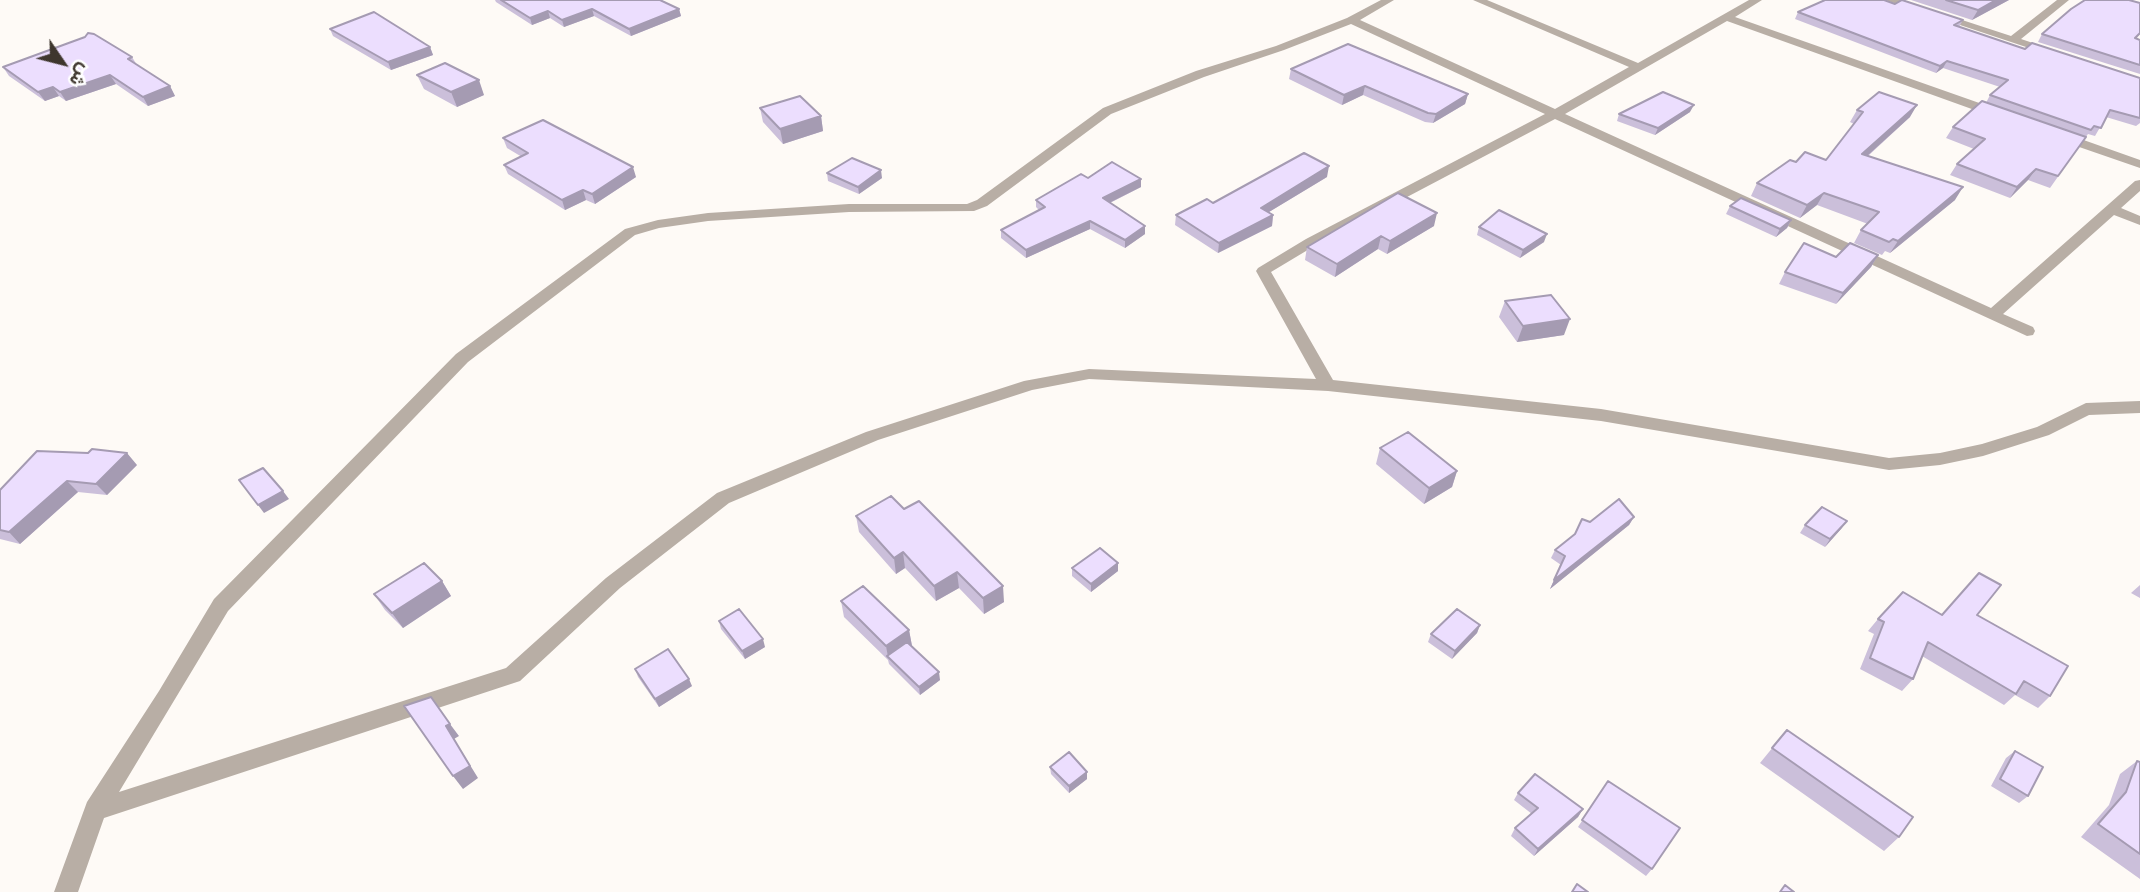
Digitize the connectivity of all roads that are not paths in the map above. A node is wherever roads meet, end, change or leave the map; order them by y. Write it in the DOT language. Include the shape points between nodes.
graph roads {
  1 [pos="1390,0"];
  2 [pos="1478,0"];
  3 [pos="1757,0"];
  4 [pos="1890,0"];
  5 [pos="2064,0"];
  6 [pos="1726,17"];
  7 [pos="1351,20"];
  8 [pos="2013,40"];
  9 [pos="2064,56"];
  10 [pos="1638,66"];
  11 [pos="1555,114"];
  12 [pos="2011,118"];
  13 [pos="2049,132"];
  14 [pos="2140,164"];
  15 [pos="2140,184"];
  16 [pos="2112,209"];
  17 [pos="2140,221"];
  18 [pos="1993,315"];
  19 [pos="2027,331"];
  20 [pos="1328,385"];
  21 [pos="2140,407"];
  22 [pos="95,810"];
  23 [pos="66,892"];
  1 -- 7 [label="street"];
  2 -- 10 [label="street"];
  3 -- 6 [label="street"];
  4 -- 8 [label="street"];
  5 -- 8 [label="street"];
  6 -- 10 [label="street"];
  6 -- 12 [label="street"];
  7 -- 11 [label="street"];
  7 -- 22 [label="street" via="1107,111 969,208 849,208 708,217 630,232 462,358 221,605"];
  8 -- 9 [label="street"];
  10 -- 11 [label="street"];
  11 -- 18 [label="street"];
  11 -- 20 [label="street" via="1263,271"];
  13 -- 14 [label="street"];
  15 -- 16 [label="street"];
  16 -- 17 [label="street"];
  16 -- 18 [label="street"];
  18 -- 19 [label="street"];
  20 -- 21 [label="street" via="1601,415 1889,464 1983,450 2043,431 2086,409"];
  20 -- 22 [label="street" via="1089,374 1030,385 872,436 723,498 613,583 513,675"];
  22 -- 23 [label="street"];
}
